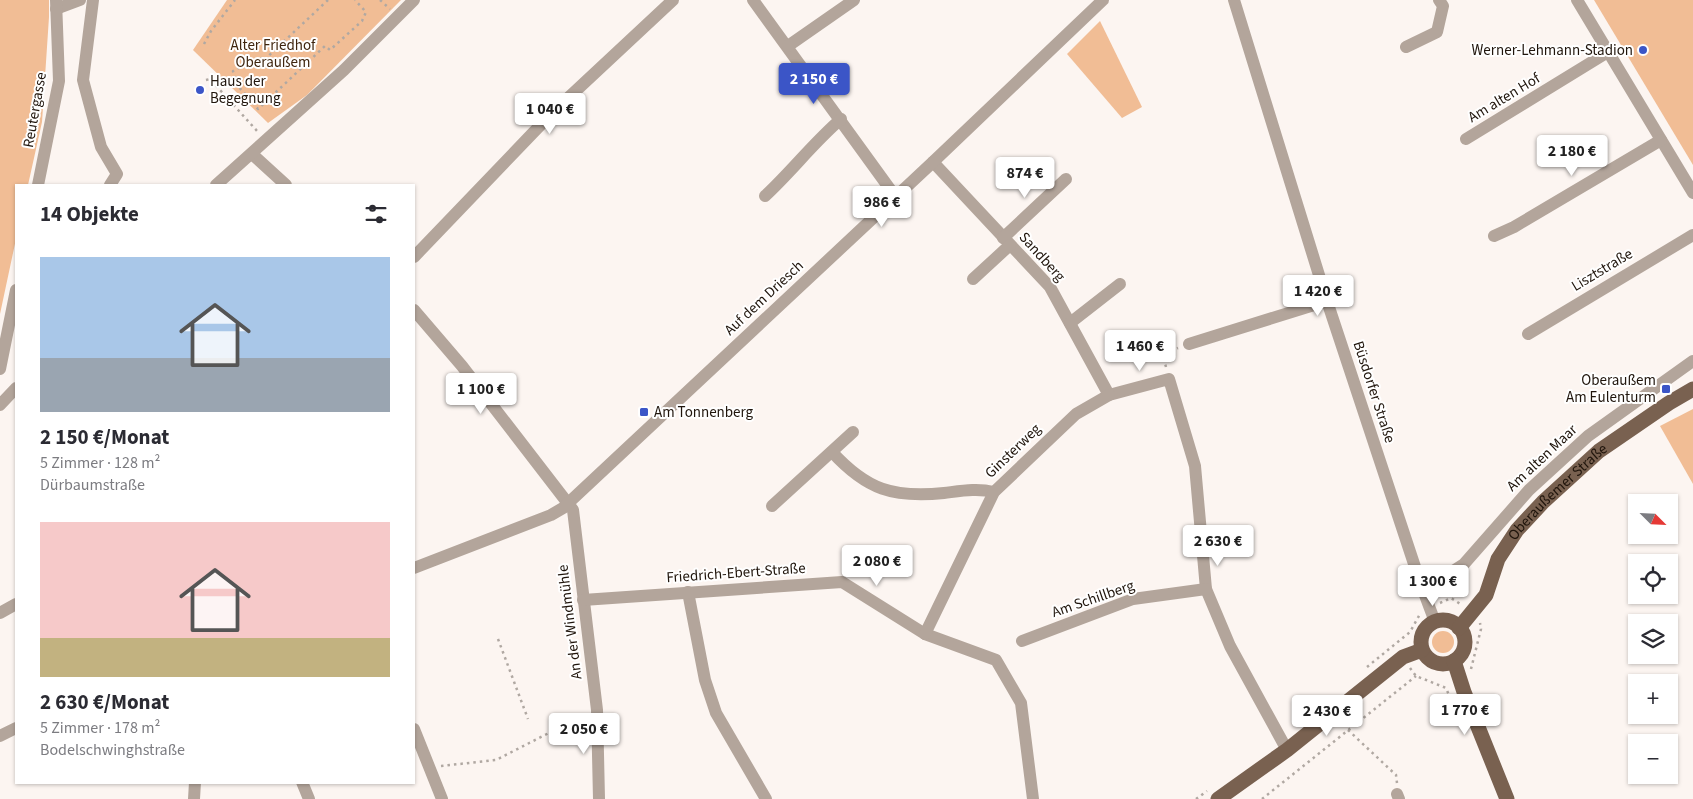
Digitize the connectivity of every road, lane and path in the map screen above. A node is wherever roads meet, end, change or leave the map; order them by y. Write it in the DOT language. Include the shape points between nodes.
graph roads {
  1 [pos="80,0"];
  2 [pos="93,0"];
  3 [pos="235,0"];
  4 [pos="328,0"];
  5 [pos="356,0"];
  6 [pos="414,0"];
  7 [pos="673,0"];
  8 [pos="753,0"];
  9 [pos="854,0"];
  10 [pos="1103,0"];
  11 [pos="1234,0"];
  12 [pos="1439,0"];
  13 [pos="1577,0"];
  14 [pos="56,5"];
  15 [pos="204,44"];
  16 [pos="788,46"];
  17 [pos="1406,47"];
  18 [pos="1608,52"];
  19 [pos="206,80"];
  20 [pos="841,119"];
  21 [pos="1466,140"];
  22 [pos="1661,140"];
  23 [pos="266,141"];
  24 [pos="252,154"];
  25 [pos="933,162"];
  26 [pos="1066,179"];
  27 [pos="113,180"];
  28 [pos="38,184"];
  29 [pos="217,184"];
  30 [pos="285,184"];
  31 [pos="1693,193"];
  32 [pos="765,196"];
  33 [pos="896,196"];
  34 [pos="1693,235"];
  35 [pos="1494,236"];
  36 [pos="1007,242"];
  37 [pos="415,256"];
  38 [pos="973,279"];
  39 [pos="1120,284"];
  40 [pos="15,295"];
  41 [pos="1327,301"];
  42 [pos="415,311"];
  43 [pos="1070,323"];
  44 [pos="1528,334"];
  45 [pos="1189,344"];
  46 [pos="1693,361"];
  47 [pos="0,369"];
  48 [pos="1169,379"];
  49 [pos="15,389"];
  50 [pos="1693,389"];
  51 [pos="1114,394"];
  52 [pos="0,405"];
  53 [pos="853,432"];
  54 [pos="832,452"];
  55 [pos="994,492"];
  56 [pos="568,503"];
  57 [pos="772,506"];
  58 [pos="415,568"];
  59 [pos="1420,582"];
  60 [pos="1206,589"];
  61 [pos="688,592"];
  62 [pos="583,600"];
  63 [pos="15,605"];
  64 [pos="0,613"];
  65 [pos="1435,622"];
  66 [pos="1459,628"];
  67 [pos="926,634"];
  68 [pos="498,639"];
  69 [pos="1022,641"];
  70 [pos="1422,650"];
  71 [pos="1403,657"];
  72 [pos="1454,662"];
  73 [pos="1365,668"];
  74 [pos="1416,676"];
  75 [pos="1453,706"];
  76 [pos="597,710"];
  77 [pos="528,719"];
  78 [pos="15,728"];
  79 [pos="1348,730"];
  80 [pos="415,732"];
  81 [pos="0,736"];
  82 [pos="1287,750"];
  83 [pos="428,769"];
  84 [pos="196,784"];
  85 [pos="303,784"];
  86 [pos="1215,793"];
  87 [pos="1398,797"];
  88 [pos="194,799"];
  89 [pos="309,799"];
  90 [pos="442,799"];
  91 [pos="598,799"];
  92 [pos="766,799"];
  93 [pos="1033,799"];
  94 [pos="1196,799"];
  95 [pos="1262,799"];
  96 [pos="1508,799"];
  1 -- 14 [label="street, Reutergasse"];
  2 -- 27 [label="street" via="83,80"];
  3 -- 15 [label="path"];
  4 -- 5 [label="path" via="262,61 260,57 233,71 238,86 258,109 325,46 330,50 362,21 366,12"];
  6 -- 23 [label="street"];
  7 -- 37 [label="street" via="552,113"];
  8 -- 16 [label="street"];
  9 -- 16 [label="street"];
  10 -- 25 [label="street, Auf dem Driesch"];
  11 -- 41 [label="street, Büsdorfer Straße"];
  12 -- 17 [label="street" via="1443,6 1437,32"];
  13 -- 18 [label="street"];
  14 -- 28 [label="street, Reutergasse" via="59,81"];
  16 -- 20 [label="street"];
  18 -- 21 [label="street, Am alten Hof"];
  18 -- 22 [label="street"];
  19 -- 23 [label="path" via="210,79"];
  20 -- 32 [label="street"];
  20 -- 33 [label="street"];
  22 -- 31 [label="street"];
  22 -- 35 [label="street"];
  23 -- 24 [label="street"];
  24 -- 29 [label="street"];
  24 -- 30 [label="street"];
  25 -- 33 [label="street, Auf dem Driesch"];
  25 -- 36 [label="street, Sandberg"];
  26 -- 36 [label="street, Sandberg"];
  33 -- 56 [label="street, Auf dem Driesch"];
  34 -- 44 [label="street, Lisztstraße"];
  36 -- 38 [label="street"];
  36 -- 43 [label="street, Sandberg" via="1050,287"];
  39 -- 43 [label="street"];
  40 -- 47 [label="street"];
  41 -- 45 [label="street"];
  41 -- 59 [label="street, Büsdorfer Straße"];
  42 -- 56 [label="street" via="462,366"];
  43 -- 51 [label="street, Sandberg"];
  45 -- 48 [label="path" via="1168,352 1164,360"];
  46 -- 59 [label="street, Am alten Maar" via="1588,436 1529,490 1464,564 1447,575"];
  48 -- 51 [label="street, Ginsterweg"];
  48 -- 60 [label="street" via="1195,466"];
  49 -- 52 [label="street"];
  50 -- 66 [label="main road, Oberaußemer Straße" via="1599,451 1543,502 1512,537 1498,559 1486,595"];
  51 -- 55 [label="street, Ginsterweg" via="1076,414"];
  53 -- 54 [label="street"];
  54 -- 55 [label="street" via="863,480 900,495 978,490"];
  54 -- 57 [label="street"];
  55 -- 67 [label="street, Ginsterweg"];
  56 -- 58 [label="street, Auf dem Driesch" via="551,516"];
  56 -- 62 [label="street, An der Windmühle" via="575,520"];
  59 -- 65 [label="street, Büsdorfer Straße"];
  60 -- 69 [label="street, Am Schillberg" via="1133,599"];
  60 -- 82 [label="street" via="1230,646"];
  61 -- 62 [label="street, Friedrich-Ebert-Straße"];
  61 -- 67 [label="street, Friedrich-Ebert-Straße" via="842,582"];
  61 -- 92 [label="street" via="716,713"];
  62 -- 76 [label="street, An der Windmühle"];
  63 -- 64 [label="street"];
  65 -- 66 [label="main road" via="1448,621"];
  65 -- 70 [label="main road" via="1424,630"];
  66 -- 72 [label="main road" via="1463,634 1464,650"];
  67 -- 93 [label="street, Friedrich-Ebert-Straße" via="996,660 1022,703"];
  68 -- 77 [label="path"];
  70 -- 71 [label="main road"];
  70 -- 72 [label="main road" via="1435,663"];
  71 -- 73 [label="path" via="1395,643"];
  71 -- 74 [label="path"];
  71 -- 82 [label="main road"];
  72 -- 96 [label="main road"];
  74 -- 75 [label="path" via="1446,688"];
  74 -- 79 [label="path"];
  76 -- 83 [label="path" via="496,760 454,763"];
  76 -- 91 [label="street, An der Windmühle"];
  78 -- 81 [label="street"];
  79 -- 87 [label="path" via="1396,775"];
  79 -- 95 [label="path"];
  80 -- 83 [label="street"];
  82 -- 86 [label="main road"];
  83 -- 90 [label="street"];
  84 -- 88 [label="street"];
  85 -- 89 [label="street"];
  86 -- 94 [label="path"];
}
